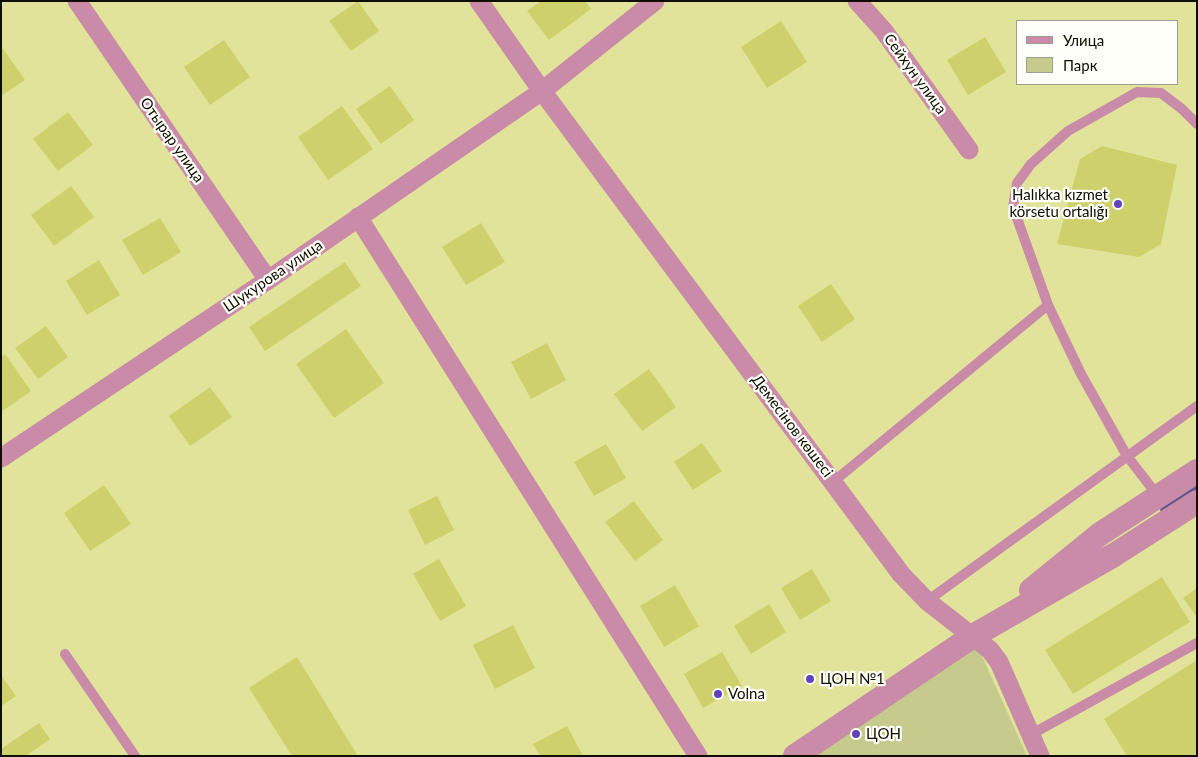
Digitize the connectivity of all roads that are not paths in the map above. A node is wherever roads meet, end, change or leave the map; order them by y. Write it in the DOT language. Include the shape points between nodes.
graph roads {
  1 [pos="77,1"];
  2 [pos="479,1"];
  3 [pos="655,1"];
  4 [pos="857,1"];
  5 [pos="542,91"];
  6 [pos="1197,124"];
  7 [pos="969,150"];
  8 [pos="358,217"];
  9 [pos="268,280"];
  10 [pos="1048,305"];
  11 [pos="1196,406"];
  12 [pos="1127,456"];
  13 [pos="1,458"];
  14 [pos="1197,467"];
  15 [pos="1197,471"];
  16 [pos="833,482"];
  17 [pos="1166,491"];
  18 [pos="1195,504"];
  19 [pos="927,601"];
  20 [pos="973,636"];
  21 [pos="1197,643"];
  22 [pos="65,654"];
  23 [pos="1030,734"];
  24 [pos="135,756"];
  25 [pos="698,756"];
  26 [pos="795,756"];
  27 [pos="1040,756"];
  1 -- 9 [label="street, Отырар улица"];
  2 -- 5 [label="street, Демесінов көшесі"];
  3 -- 5 [label="street, Шукурова улица"];
  4 -- 7 [label="street, Сейхун улица" via="884,31"];
  5 -- 8 [label="street, Шукурова улица"];
  5 -- 16 [label="street, Демесінов көшесі"];
  6 -- 10 [label="lane" via="1161,93 1137,92 1068,131 1031,164 1017,183 1014,207"];
  8 -- 9 [label="street, Шукурова улица"];
  8 -- 25 [label="street"];
  9 -- 13 [label="street, Шукурова улица"];
  10 -- 12 [label="lane" via="1081,374"];
  10 -- 16 [label="lane"];
  11 -- 12 [label="lane"];
  12 -- 17 [label="lane"];
  12 -- 19 [label="lane"];
  14 -- 17 [label="street"];
  15 -- 17 [label="street"];
  16 -- 19 [label="street, Демесінов көшесі" via="901,574"];
  17 -- 20 [label="street" via="1100,534"];
  18 -- 20 [label="street"];
  19 -- 20 [label="street, Демесінов көшесі"];
  20 -- 23 [label="street, Демесінов көшесі" via="999,662"];
  20 -- 26 [label="street"];
  21 -- 23 [label="lane"];
  22 -- 24 [label="lane"];
  23 -- 27 [label="street, Демесінов көшесі"];
}
